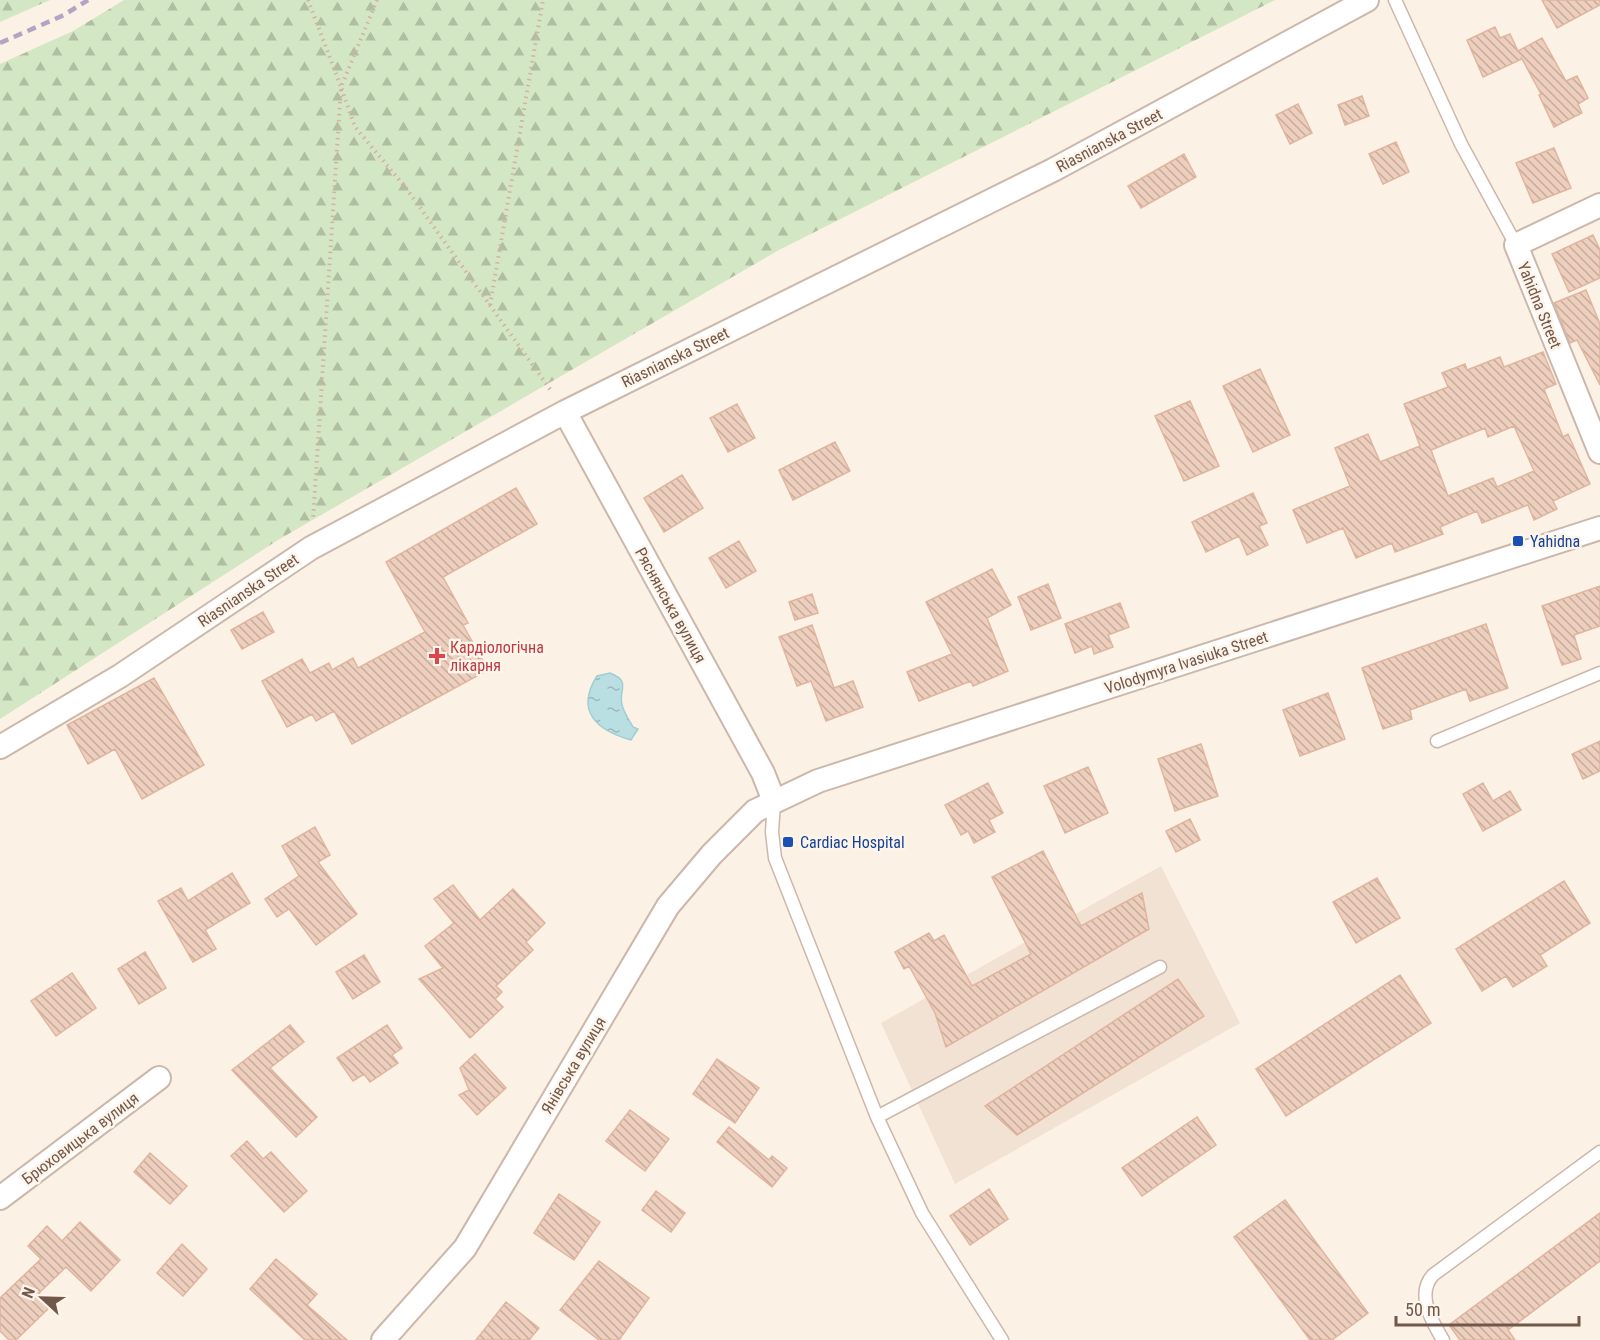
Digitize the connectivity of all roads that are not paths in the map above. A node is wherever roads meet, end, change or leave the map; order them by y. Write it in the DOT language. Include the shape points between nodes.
graph roads {
  1 [pos="1368,0"];
  2 [pos="1395,0"];
  3 [pos="1600,205"];
  4 [pos="1516,245"];
  5 [pos="565,412"];
  6 [pos="1600,452"];
  7 [pos="1600,528"];
  8 [pos="1600,673"];
  9 [pos="1437,741"];
  10 [pos="0,747"];
  11 [pos="774,801"];
  12 [pos="1160,967"];
  13 [pos="159,1078"];
  14 [pos="877,1117"];
  15 [pos="1600,1152"];
  16 [pos="0,1198"];
  17 [pos="383,1340"];
  18 [pos="1002,1340"];
  19 [pos="1443,1340"];
  1 -- 5 [label="street, Riasnianska Street" via="1053,170"];
  2 -- 4 [label="lane" via="1461,144"];
  3 -- 4 [label="street, Yahidna Street"];
  4 -- 6 [label="street, Yahidna Street"];
  5 -- 10 [label="street, Riasnianska Street" via="311,548 120,676"];
  5 -- 11 [label="street, Ряснянська вулиця" via="763,773"];
  7 -- 11 [label="street, Volodymyra Ivasiuka Street" via="818,781"];
  8 -- 9 [label="lane"];
  11 -- 14 [label="lane" via="775,858"];
  11 -- 17 [label="street, Янівська вулиця" via="755,811 668,906 465,1248"];
  12 -- 14 [label="lane"];
  13 -- 16 [label="street, Брюховицька вулиця"];
  14 -- 18 [label="lane" via="922,1213"];
  15 -- 19 [label="lane" via="1432,1275 1423,1293"];
}
